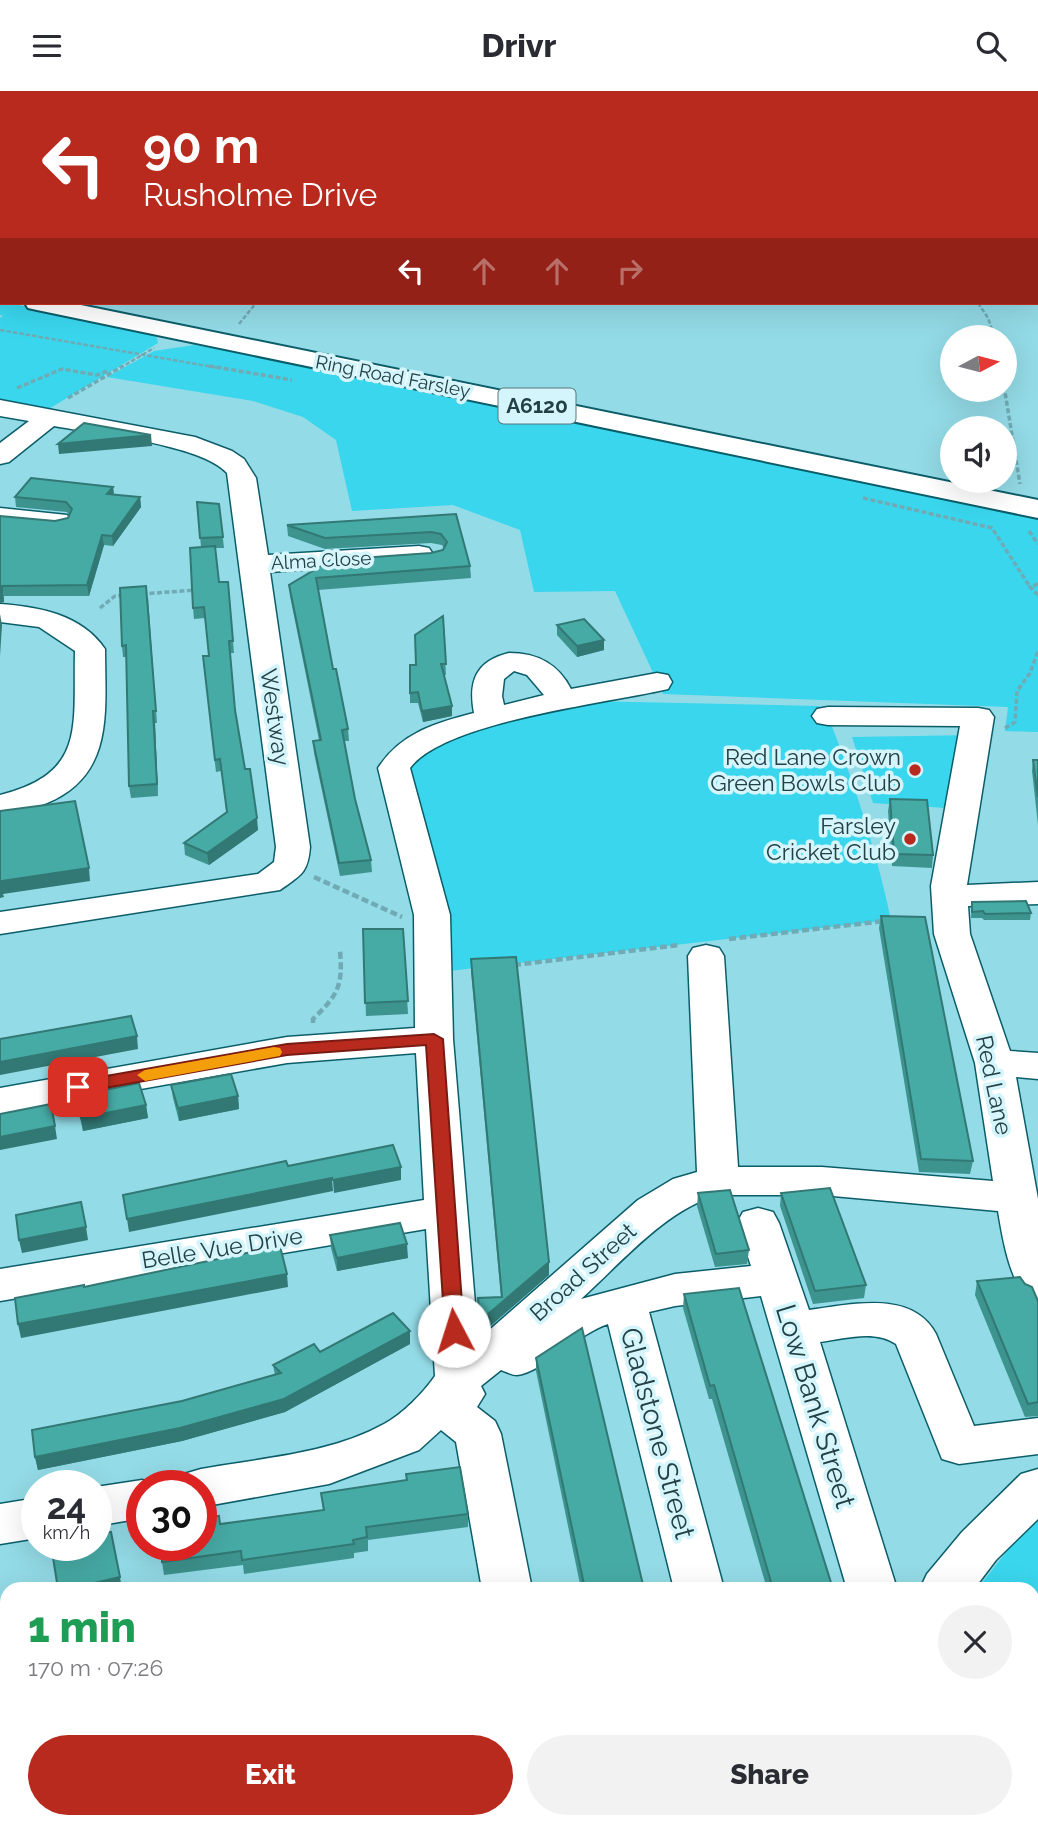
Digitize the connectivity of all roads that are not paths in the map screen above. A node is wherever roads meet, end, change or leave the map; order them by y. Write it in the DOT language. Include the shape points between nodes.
graph roads {
  1 [pos="47,305"];
  2 [pos="5,400"];
  3 [pos="46,415"];
  4 [pos="0,456"];
  5 [pos="1038,509"];
  6 [pos="0,516"];
  7 [pos="57,521"];
  8 [pos="431,554"];
  9 [pos="255,575"];
  10 [pos="0,613"];
  11 [pos="657,682"];
  12 [pos="562,700"];
  13 [pos="828,716"];
  14 [pos="491,718"];
  15 [pos="0,805"];
  16 [pos="949,891"];
  17 [pos="1038,893"];
  18 [pos="0,923"];
  19 [pos="706,956"];
  20 [pos="434,1039"];
  21 [pos="994,1063"];
  22 [pos="1038,1066"];
  23 [pos="0,1101"];
  24 [pos="718,1181"];
  25 [pos="444,1211"];
  26 [pos="1025,1215"];
  27 [pos="758,1223"];
  28 [pos="775,1279"];
  29 [pos="1038,1284"];
  30 [pos="0,1285"];
  31 [pos="624,1302"];
  32 [pos="793,1328"];
  33 [pos="450,1391"];
  34 [pos="1038,1436"];
  35 [pos="217,1485"];
  36 [pos="1038,1488"];
  37 [pos="21,1521"];
  38 [pos="0,1524"];
  39 [pos="506,1582"];
  40 [pos="697,1582"];
  41 [pos="870,1582"];
  42 [pos="951,1582"];
  1 -- 5 [label="highway, Ring Road Farsley / A6120"];
  2 -- 3 [label="street"];
  3 -- 4 [label="street"];
  3 -- 9 [label="street, Westway" via="195,445 237,464 243,478"];
  6 -- 7 [label="street"];
  8 -- 9 [label="street, Alma Close"];
  9 -- 18 [label="street, Westway" via="293,847 291,866 268,883"];
  10 -- 15 [label="street" via="46,618 66,627 90,649 87,746 79,766 57,787"];
  11 -- 12 [label="street"];
  12 -- 14 [label="street"];
  12 -- 14 [label="street" via="547,674 528,662 509,660 494,669 489,681"];
  13 -- 16 [label="street, Red Lane" via="978,717"];
  14 -- 20 [label="street" via="419,743 401,756 394,768 433,924"];
  16 -- 17 [label="street"];
  16 -- 21 [label="street, Red Lane" via="952,934"];
  19 -- 24 [label="street"];
  20 -- 23 [label="street" via="287,1050"];
  20 -- 25 [label="street"];
  21 -- 22 [label="street"];
  21 -- 26 [label="street, Red Lane"];
  24 -- 26 [label="street, Broad Street" via="822,1181"];
  24 -- 33 [label="street, Broad Street" via="688,1189 653,1210"];
  25 -- 30 [label="street, Belle Vue Drive"];
  25 -- 33 [label="street"];
  26 -- 29 [label="street, Red Lane" via="1026,1252"];
  27 -- 28 [label="street, Low Bank Street"];
  28 -- 31 [label="street, Gladstone Street" via="675,1290"];
  28 -- 32 [label="street, Low Bank Street"];
  31 -- 33 [label="street" via="575,1318 481,1384"];
  31 -- 40 [label="street, Gladstone Street"];
  32 -- 34 [label="street" via="875,1319 896,1322 914,1334 960,1445"];
  32 -- 41 [label="street, Low Bank Street"];
  33 -- 35 [label="street" via="402,1437 329,1465"];
  33 -- 39 [label="street" via="478,1434"];
  36 -- 42 [label="street" via="979,1546"];
  37 -- 38 [label="street"];
}
